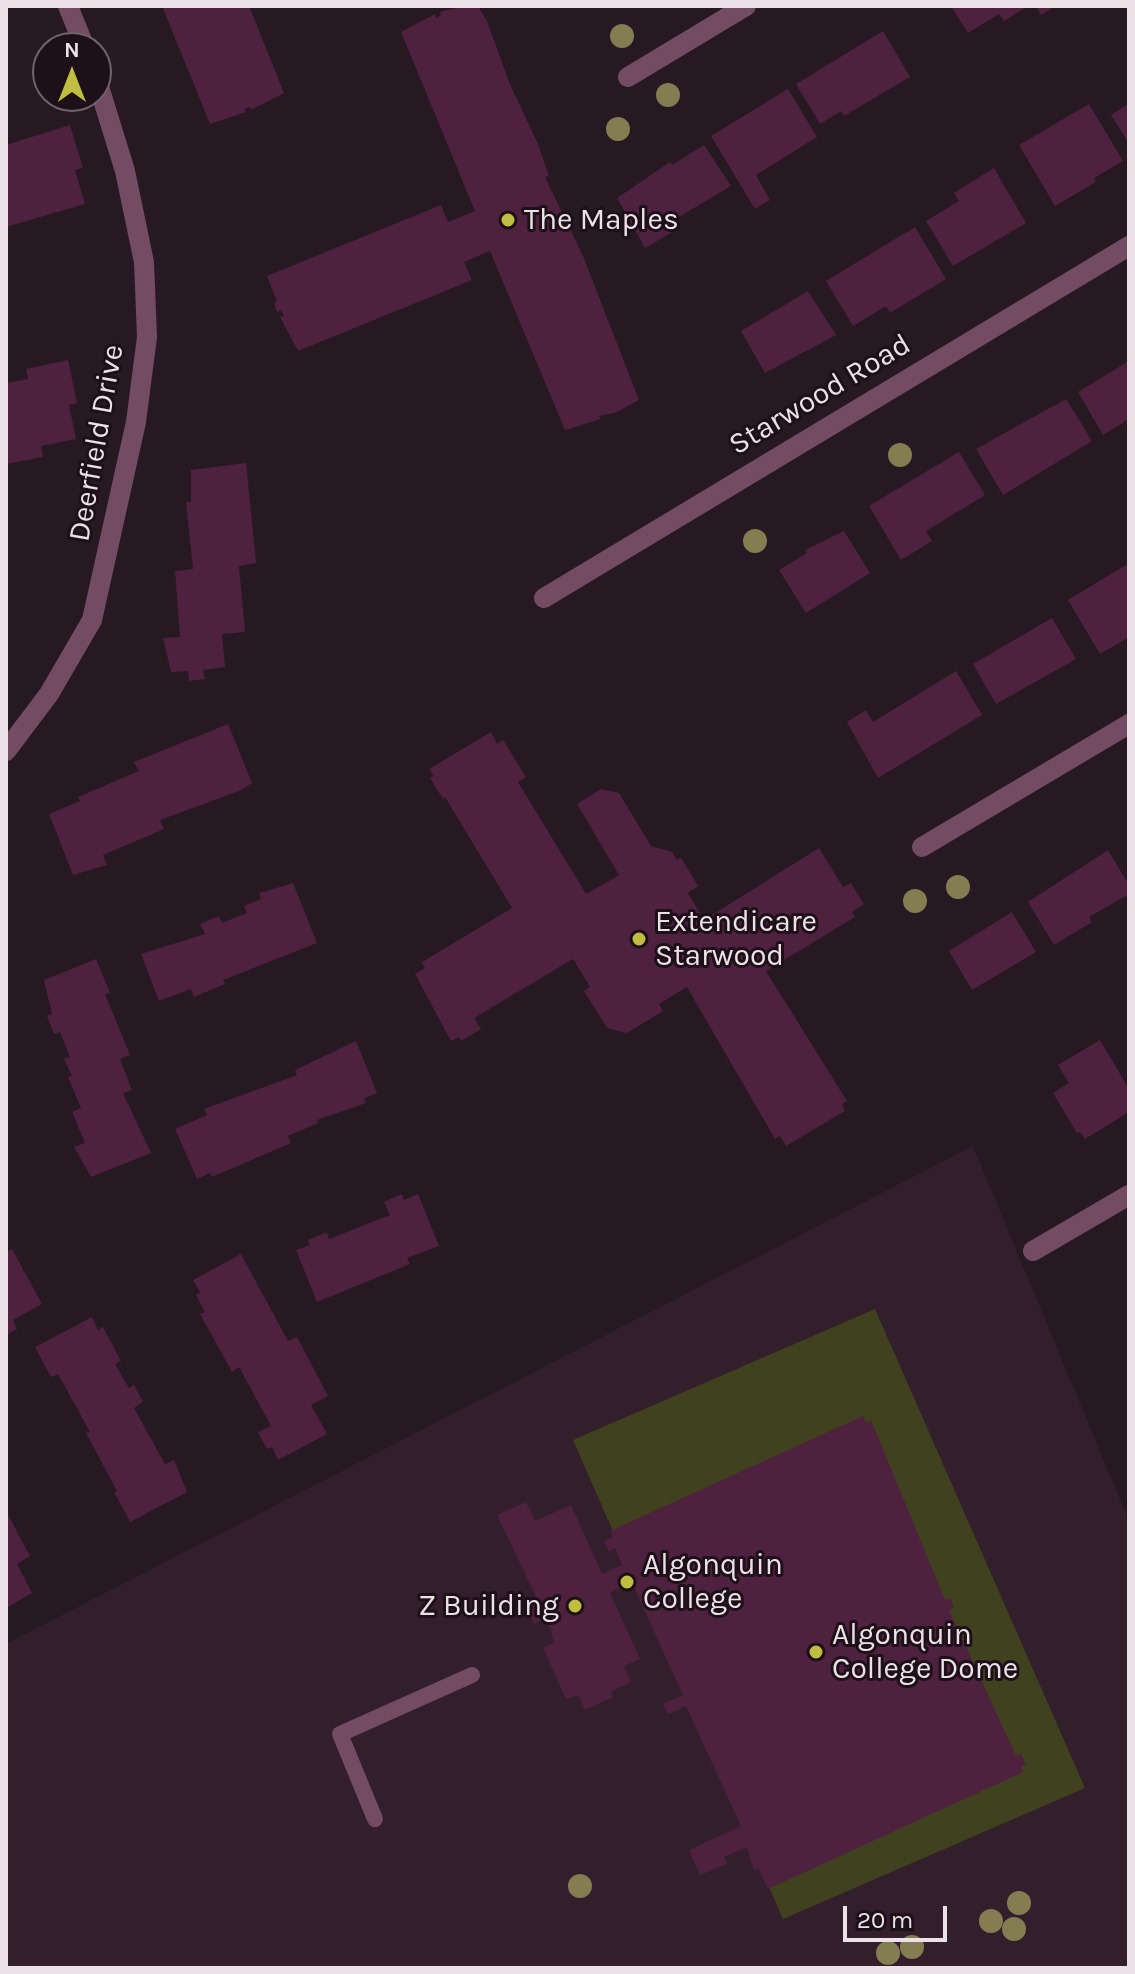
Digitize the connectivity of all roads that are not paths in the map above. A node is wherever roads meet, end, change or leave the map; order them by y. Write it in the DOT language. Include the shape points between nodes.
graph roads {
  1 [pos="68,6"];
  2 [pos="746,6"];
  3 [pos="79,32"];
  4 [pos="628,77"];
  5 [pos="107,112"];
  6 [pos="1129,246"];
  7 [pos="544,598"];
  8 [pos="1129,724"];
  9 [pos="6,751"];
  10 [pos="922,847"];
  11 [pos="1129,1195"];
  12 [pos="1033,1251"];
  13 [pos="472,1675"];
  14 [pos="375,1819"];
  1 -- 3 [label="street"];
  2 -- 4 [label="street"];
  5 -- 9 [label="street, Deerfield Drive" via="144,262 147,337 136,422 92,620 49,694"];
  6 -- 7 [label="street, Starwood Road"];
  8 -- 10 [label="street"];
  11 -- 12 [label="street"];
  13 -- 14 [label="lane" via="340,1734"];
}
